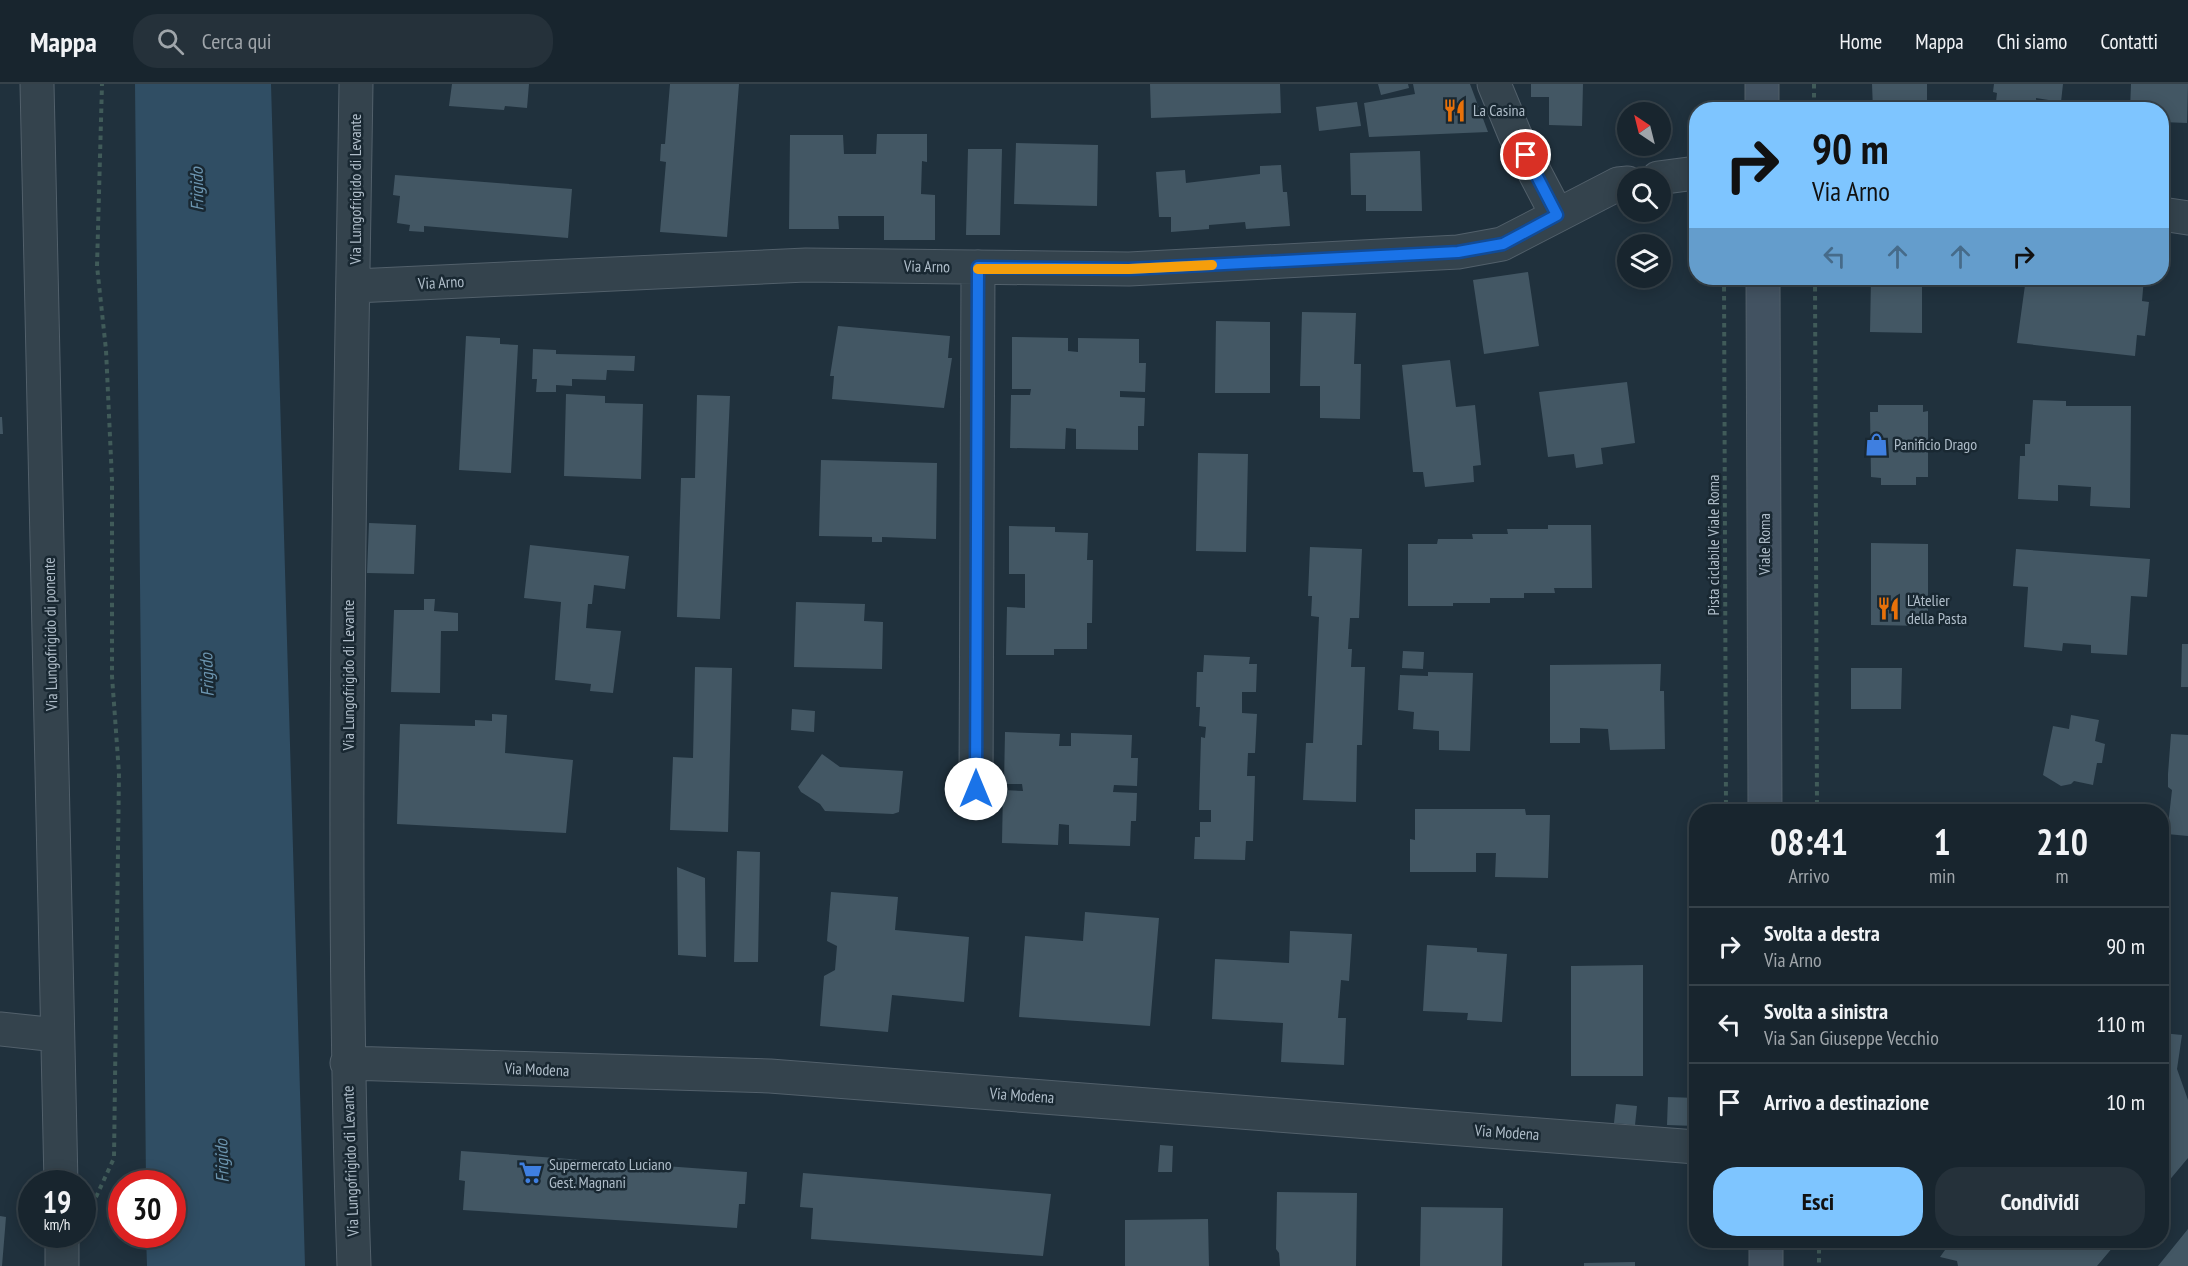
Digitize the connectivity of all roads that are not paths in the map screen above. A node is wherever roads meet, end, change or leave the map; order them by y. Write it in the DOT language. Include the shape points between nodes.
graph roads {
  1 [pos="37,84"];
  2 [pos="356,84"];
  3 [pos="1494,84"];
  4 [pos="1762,84"];
  5 [pos="1762,102"];
  6 [pos="1689,174"];
  7 [pos="1671,176"];
  8 [pos="1617,185"];
  9 [pos="1557,215"];
  10 [pos="2169,215"];
  11 [pos="2188,218"];
  12 [pos="978,267"];
  13 [pos="1763,285"];
  14 [pos="355,286"];
  15 [pos="976,789"];
  16 [pos="1765,804"];
  17 [pos="0,1029"];
  18 [pos="57,1035"];
  19 [pos="347,1063"];
  20 [pos="1689,1146"];
  21 [pos="61,1170"];
  22 [pos="62,1248"];
  23 [pos="1766,1248"];
  24 [pos="62,1266"];
  25 [pos="354,1266"];
  26 [pos="1766,1266"];
  1 -- 18 [label="street, Via Lungofrigido di ponente"];
  2 -- 14 [label="street, Via Lungofrigido di Levante"];
  3 -- 9 [label="street" via="1515,135"];
  4 -- 5 [label="main road"];
  6 -- 7 [label="street"];
  8 -- 9 [label="street, Via Arno"];
  9 -- 12 [label="street, Via Arno" via="1503,244 1458,252 1129,269"];
  10 -- 11 [label="street"];
  12 -- 14 [label="street, Via Arno" via="806,265"];
  12 -- 15 [label="street"];
  13 -- 16 [label="main road, Viale Roma"];
  14 -- 19 [label="street, Via Lungofrigido di Levante" via="348,591"];
  17 -- 18 [label="street"];
  18 -- 21 [label="street, Via Lungofrigido di ponente"];
  19 -- 20 [label="street, Via Modena" via="770,1076"];
  19 -- 25 [label="street, Via Lungofrigido di Levante"];
  22 -- 24 [label="street"];
  23 -- 26 [label="main road"];
}
